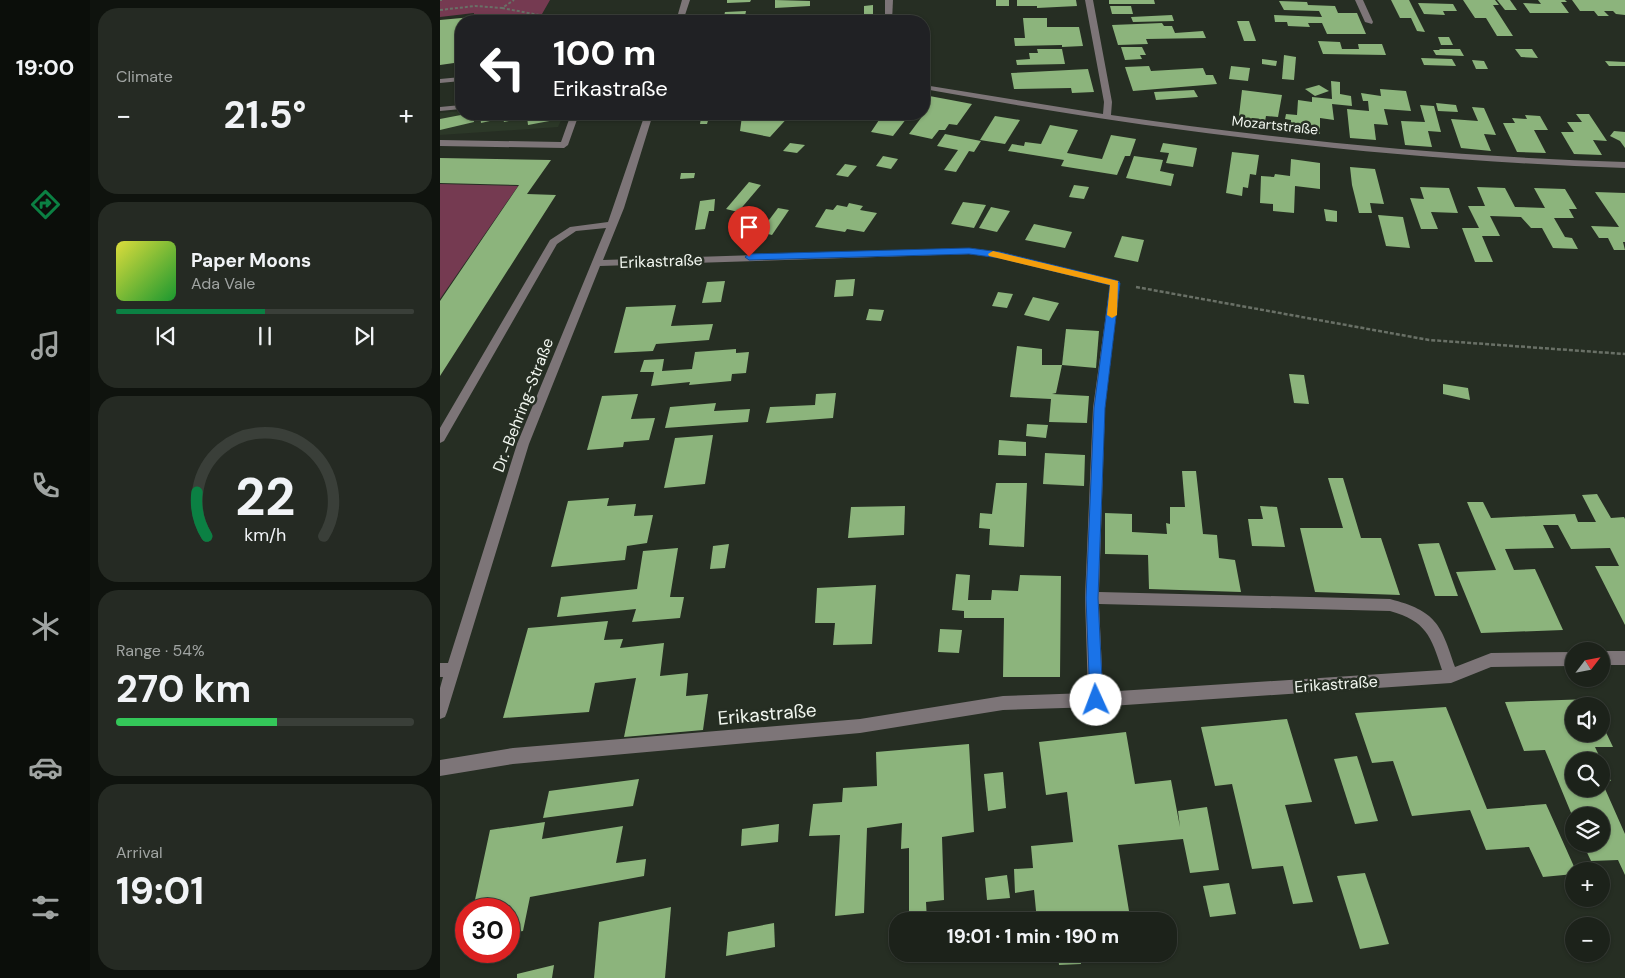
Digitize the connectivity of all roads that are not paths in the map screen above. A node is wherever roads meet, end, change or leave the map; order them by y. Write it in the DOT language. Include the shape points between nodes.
graph roads {
  1 [pos="686,0"];
  2 [pos="889,0"];
  3 [pos="1088,0"];
  4 [pos="1359,0"];
  5 [pos="681,15"];
  6 [pos="889,15"];
  7 [pos="1369,22"];
  8 [pos="455,80"];
  9 [pos="440,81"];
  10 [pos="930,88"];
  11 [pos="455,107"];
  12 [pos="440,108"];
  13 [pos="1107,117"];
  14 [pos="572,120"];
  15 [pos="648,120"];
  16 [pos="440,143"];
  17 [pos="1625,165"];
  18 [pos="611,225"];
  19 [pos="596,263"];
  20 [pos="440,438"];
  21 [pos="1092,598"];
  22 [pos="1565,658"];
  23 [pos="1610,658"];
  24 [pos="1625,658"];
  25 [pos="446,669"];
  26 [pos="1451,676"];
  27 [pos="1096,700"];
  28 [pos="440,712"];
  29 [pos="440,768"];
  1 -- 5 [label="street"];
  2 -- 6 [label="street"];
  3 -- 13 [label="street" via="1108,102"];
  4 -- 7 [label="street"];
  8 -- 9 [label="street"];
  10 -- 13 [label="street, Mozartstraße"];
  11 -- 12 [label="street"];
  13 -- 17 [label="street, Mozartstraße" via="1392,152"];
  14 -- 16 [label="street" via="564,145"];
  15 -- 18 [label="street, Dr.-Behring-Straße"];
  18 -- 19 [label="street, Dr.-Behring-Straße"];
  18 -- 20 [label="street" via="578,227 564,232 553,242"];
  19 -- 21 [label="street, Erikastraße" via="969,251 1000,255 1115,283 1100,408"];
  19 -- 25 [label="street, Dr.-Behring-Straße" via="524,444"];
  21 -- 26 [label="street" via="1390,604 1411,609 1426,619 1435,631"];
  21 -- 27 [label="street"];
  22 -- 26 [label="street, Erikastraße" via="1491,660"];
  23 -- 24 [label="street"];
  25 -- 28 [label="street, Dr.-Behring-Straße"];
  26 -- 27 [label="street, Erikastraße"];
  27 -- 29 [label="street, Erikastraße" via="1003,703 860,726 513,756"];
}
